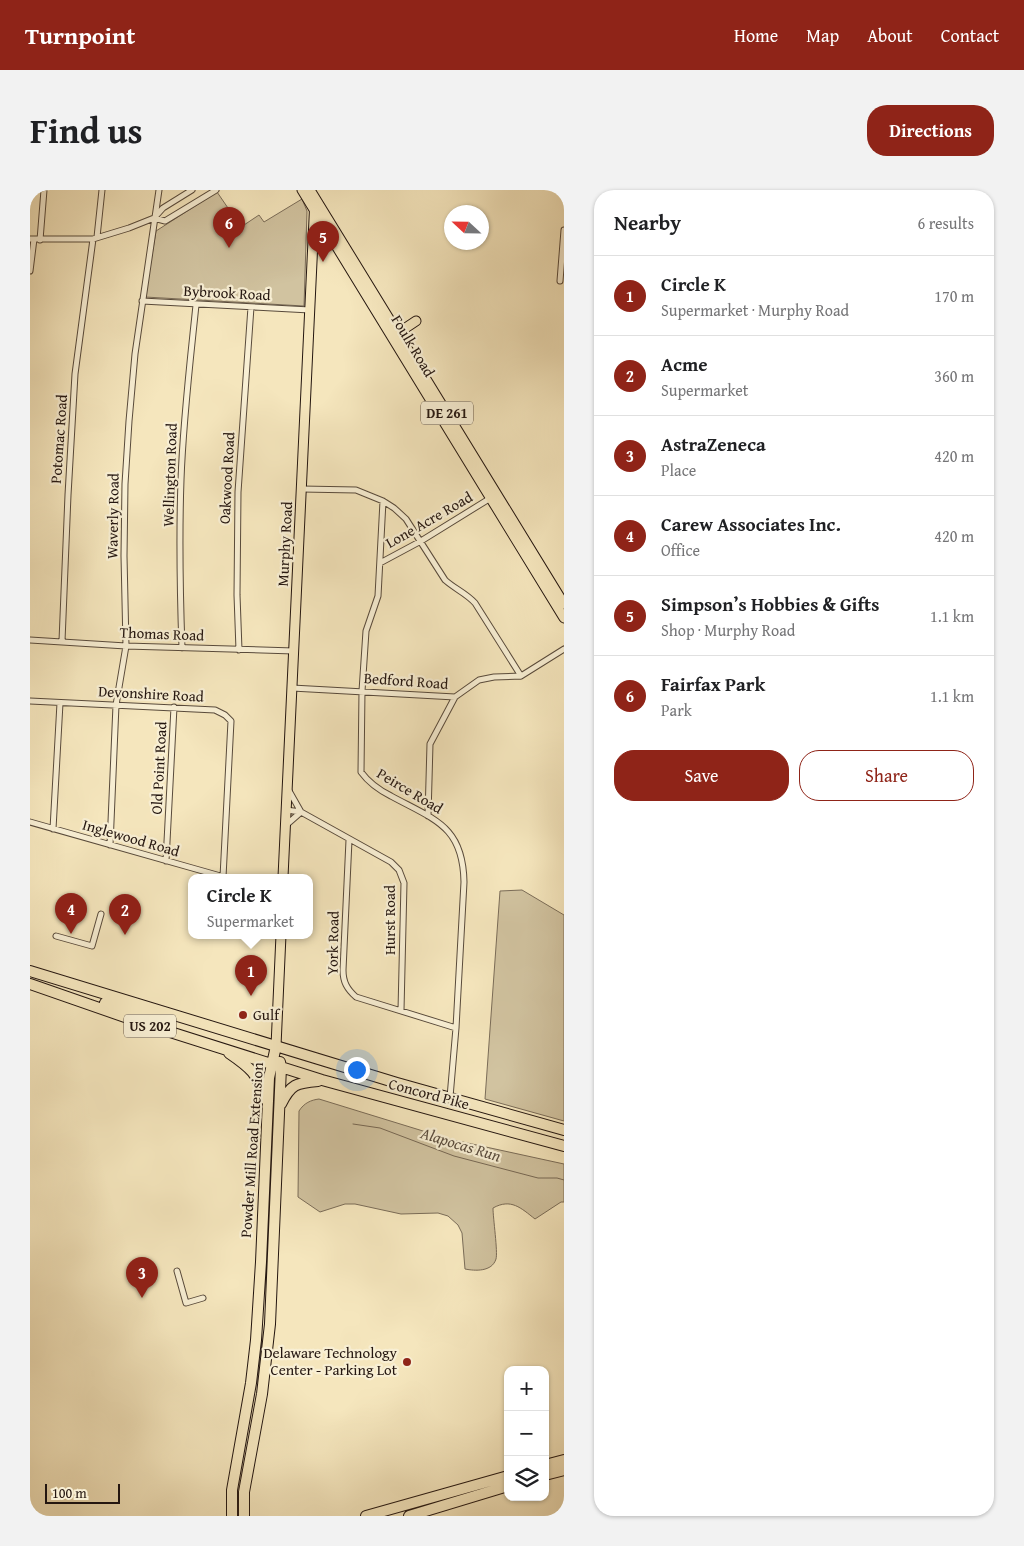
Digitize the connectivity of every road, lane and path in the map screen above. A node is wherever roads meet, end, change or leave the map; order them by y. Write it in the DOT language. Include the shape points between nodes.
graph roads {
  1 [pos="44,190"];
  2 [pos="102,190"];
  3 [pos="159,190"];
  4 [pos="192,190"];
  5 [pos="216,190"];
  6 [pos="302,190"];
  7 [pos="312,194"];
  8 [pos="315,212"];
  9 [pos="154,218"];
  10 [pos="564,230"];
  11 [pos="95,238"];
  12 [pos="35,239"];
  13 [pos="334,242"];
  14 [pos="313,246"];
  15 [pos="30,271"];
  16 [pos="560,281"];
  17 [pos="142,301"];
  18 [pos="196,305"];
  19 [pos="252,307"];
  20 [pos="310,310"];
  21 [pos="417,324"];
  22 [pos="397,336"];
  23 [pos="302,489"];
  24 [pos="490,499"];
  25 [pos="383,501"];
  26 [pos="421,541"];
  27 [pos="380,563"];
  28 [pos="564,604"];
  29 [pos="564,618"];
  30 [pos="30,640"];
  31 [pos="62,641"];
  32 [pos="126,646"];
  33 [pos="182,648"];
  34 [pos="564,649"];
  35 [pos="239,650"];
  36 [pos="294,651"];
  37 [pos="521,676"];
  38 [pos="292,688"];
  39 [pos="362,691"];
  40 [pos="455,697"];
  41 [pos="30,701"];
  42 [pos="60,703"];
  43 [pos="116,705"];
  44 [pos="174,707"];
  45 [pos="287,787"];
  46 [pos="286,810"];
  47 [pos="301,812"];
  48 [pos="428,816"];
  49 [pos="30,822"];
  50 [pos="285,826"];
  51 [pos="53,829"];
  52 [pos="349,840"];
  53 [pos="110,845"];
  54 [pos="166,860"];
  55 [pos="214,874"];
  56 [pos="224,874"];
  57 [pos="284,874"];
  58 [pos="101,914"];
  59 [pos="56,936"];
  60 [pos="281,939"];
  61 [pos="30,971"];
  62 [pos="30,984"];
  63 [pos="60,994"];
  64 [pos="155,1009"];
  65 [pos="401,1010"];
  66 [pos="456,1028"];
  67 [pos="276,1046"];
  68 [pos="220,1047"];
  69 [pos="276,1066"];
  70 [pos="322,1080"];
  71 [pos="450,1098"];
  72 [pos="267,1106"];
  73 [pos="279,1107"];
  74 [pos="564,1130"];
  75 [pos="562,1146"];
  76 [pos="177,1271"];
  77 [pos="203,1298"];
  78 [pos="564,1460"];
  79 [pos="549,1464"];
  80 [pos="564,1470"];
  81 [pos="549,1474"];
  82 [pos="504,1477"];
  83 [pos="504,1487"];
  84 [pos="230,1516"];
  85 [pos="244,1516"];
  86 [pos="366,1516"];
  87 [pos="408,1516"];
  1 -- 12 [label="street"];
  2 -- 11 [label="street, Potomac Road"];
  3 -- 9 [label="street, Waverly Road"];
  4 -- 9 [label="street" via="163,208"];
  5 -- 9 [label="street" via="165,221"];
  6 -- 8 [label="main road, Foulk Road / DE 261"];
  7 -- 8 [label="main road, Murphy Road"];
  7 -- 22 [label="main road, Foulk Road / DE 261" via="361,270"];
  8 -- 13 [label="main road, Foulk Road / DE 261"];
  8 -- 14 [label="main road, Murphy Road"];
  9 -- 11 [label="street"];
  9 -- 17 [label="street, Waverly Road"];
  10 -- 16 [label="street"];
  11 -- 12 [label="street"];
  11 -- 31 [label="street, Potomac Road" via="75,374"];
  12 -- 15 [label="street"];
  13 -- 14 [label="main road" via="321,238"];
  13 -- 22 [label="main road, Foulk Road / DE 261"];
  14 -- 20 [label="main road, Murphy Road"];
  17 -- 18 [label="street, Bybrook Road"];
  17 -- 32 [label="street, Waverly Road" via="125,484"];
  18 -- 19 [label="street, Bybrook Road"];
  18 -- 33 [label="street, Wellington Road" via="181,480"];
  19 -- 20 [label="street, Bybrook Road"];
  19 -- 35 [label="street, Oakwood Road" via="238,492"];
  20 -- 23 [label="main road, Murphy Road"];
  21 -- 22 [label="main road" via="401,330"];
  22 -- 24 [label="main road, Foulk Road / DE 261"];
  22 -- 28 [label="main road, Foulk Road / DE 261"];
  23 -- 25 [label="street" via="356,490"];
  23 -- 36 [label="main road, Murphy Road"];
  24 -- 26 [label="street, Lone Acre Road"];
  24 -- 29 [label="main road, Foulk Road / DE 261"];
  25 -- 26 [label="street" via="406,519"];
  25 -- 27 [label="street, Peirce Road"];
  26 -- 27 [label="street, Lone Acre Road"];
  26 -- 37 [label="street" via="446,580 475,603"];
  27 -- 39 [label="street, Peirce Road" via="377,602 366,631"];
  30 -- 31 [label="street, Thomas Road"];
  31 -- 32 [label="street, Thomas Road"];
  32 -- 33 [label="street, Thomas Road"];
  32 -- 43 [label="street, Waverly Road"];
  33 -- 35 [label="street, Thomas Road"];
  34 -- 37 [label="street"];
  35 -- 36 [label="street, Thomas Road"];
  36 -- 38 [label="main road, Murphy Road"];
  37 -- 40 [label="street, Bedford Road" via="479,680"];
  38 -- 39 [label="street, Bedford Road"];
  38 -- 45 [label="main road, Murphy Road"];
  39 -- 40 [label="street, Bedford Road"];
  39 -- 48 [label="street, Peirce Road" via="361,772 382,792"];
  40 -- 48 [label="street" via="430,744"];
  41 -- 42 [label="street, Devonshire Road"];
  42 -- 43 [label="street, Devonshire Road"];
  42 -- 51 [label="street"];
  43 -- 44 [label="street, Devonshire Road"];
  43 -- 53 [label="street, Waverly Road"];
  44 -- 54 [label="street, Old Point Road"];
  44 -- 56 [label="street, Devonshire Road" via="215,710 231,721"];
  45 -- 46 [label="main road, Murphy Road"];
  45 -- 47 [label="street"];
  46 -- 47 [label="street, Hurst Road"];
  46 -- 50 [label="main road, Murphy Road"];
  47 -- 50 [label="street"];
  47 -- 52 [label="street, Hurst Road"];
  48 -- 66 [label="street, Peirce Road" via="453,836 464,864"];
  49 -- 51 [label="street, Inglewood Road"];
  50 -- 57 [label="main road, Murphy Road"];
  51 -- 53 [label="street, Inglewood Road"];
  52 -- 65 [label="street, Hurst Road" via="391,862 399,870 404,883"];
  52 -- 65 [label="street, York Road" via="343,978 356,997"];
  53 -- 54 [label="street, Inglewood Road"];
  54 -- 55 [label="street, Inglewood Road"];
  58 -- 59 [label="street" via="92,946"];
  60 -- 67 [label="main road"];
  61 -- 64 [label="highway, Concord Pike / US 202"];
  62 -- 63 [label="highway, Concord Pike / US 202"];
  63 -- 64 [label="highway" via="143,1014"];
  63 -- 68 [label="highway, Concord Pike / US 202"];
  64 -- 67 [label="highway, Concord Pike / US 202"];
  65 -- 66 [label="street, York Road"];
  66 -- 71 [label="street, Peirce Road"];
  67 -- 69 [label="highway, Powder Mill Road Extension"];
  67 -- 71 [label="highway, Concord Pike / US 202"];
  68 -- 69 [label="highway, Concord Pike / US 202"];
  68 -- 72 [label="highway" via="256,1076"];
  69 -- 70 [label="highway, Concord Pike / US 202"];
  69 -- 72 [label="highway, Powder Mill Road Extension"];
  69 -- 73 [label="highway, Powder Mill Road Extension"];
  70 -- 73 [label="highway" via="292,1086"];
  70 -- 75 [label="highway, Concord Pike / US 202"];
  71 -- 74 [label="highway, Concord Pike / US 202"];
  72 -- 84 [label="highway, Powder Mill Road Extension" via="256,1340"];
  73 -- 85 [label="highway, Powder Mill Road Extension" via="270,1324 262,1394 244,1492"];
  76 -- 77 [label="street" via="186,1303"];
  78 -- 79 [label="highway"];
  80 -- 81 [label="highway"];
  82 -- 86 [label="highway"];
  83 -- 87 [label="highway"];
}
